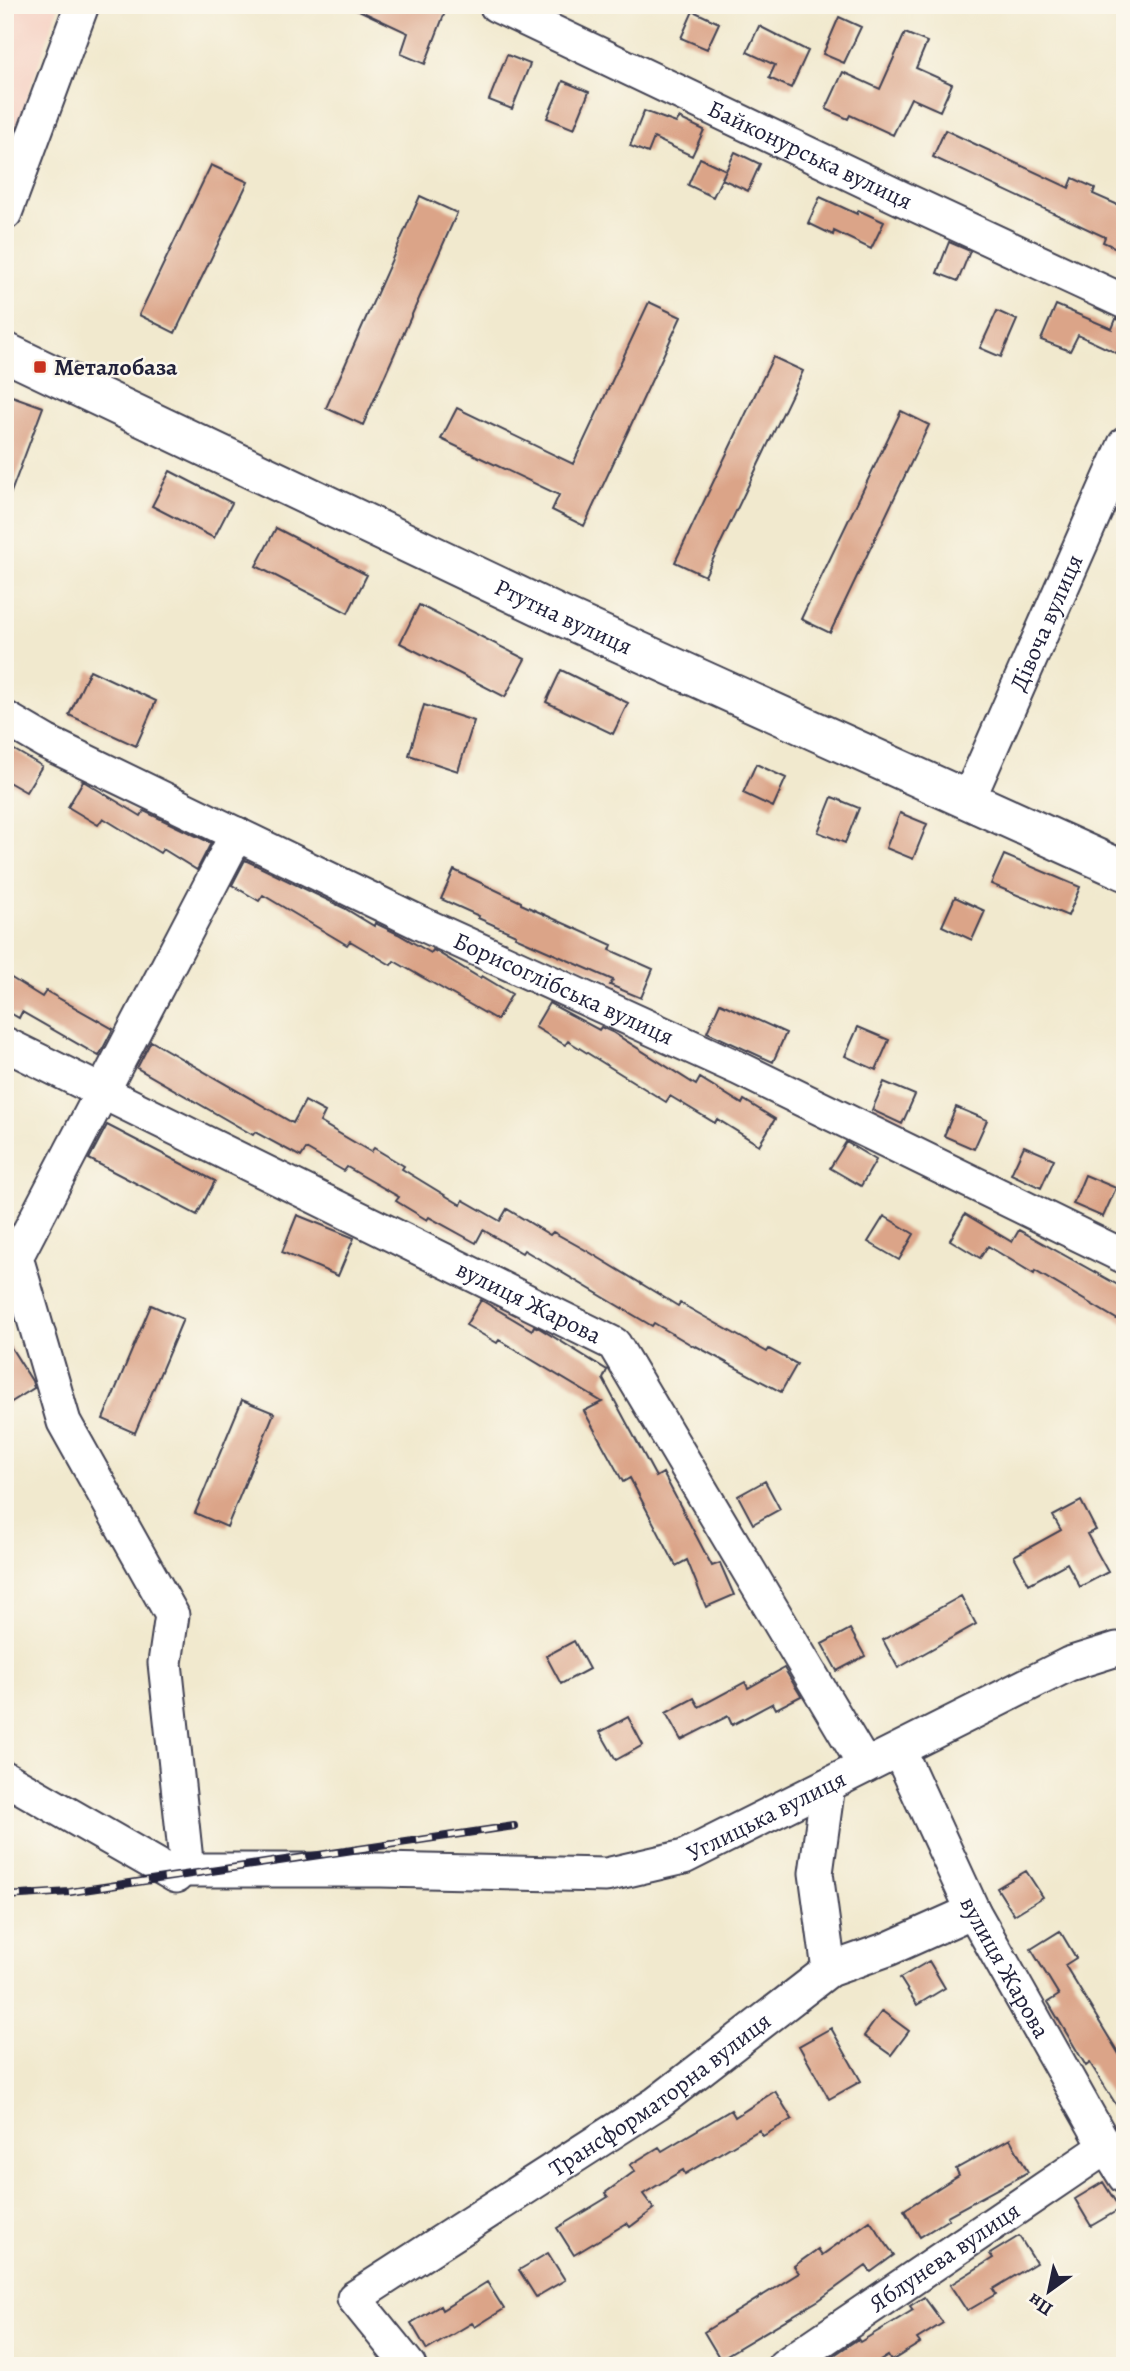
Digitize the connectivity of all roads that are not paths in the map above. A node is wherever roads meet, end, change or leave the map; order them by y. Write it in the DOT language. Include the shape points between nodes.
graph roads {
  1 [pos="82,5"];
  2 [pos="496,5"];
  3 [pos="5,213"];
  4 [pos="1125,302"];
  5 [pos="5,352"];
  6 [pos="1125,444"];
  7 [pos="5,718"];
  8 [pos="968,800"];
  9 [pos="237,834"];
  10 [pos="1125,871"];
  11 [pos="5,1044"];
  12 [pos="102,1091"];
  13 [pos="1125,1257"];
  14 [pos="1125,1651"];
  15 [pos="899,1750"];
  16 [pos="864,1766"];
  17 [pos="5,1778"];
  18 [pos="828,1785"];
  19 [pos="176,1876"];
  20 [pos="974,1911"];
  21 [pos="829,1970"];
  22 [pos="1106,2147"];
  23 [pos="1125,2177"];
  24 [pos="409,2366"];
  25 [pos="784,2366"];
  1 -- 3 [label="street"];
  2 -- 4 [label="street, Байконурська вулиця"];
  5 -- 8 [label="main road, Ртутна вулиця" via="550,611"];
  6 -- 8 [label="street, Дівоча вулиця"];
  7 -- 9 [label="street, Борисоглібська вулиця"];
  8 -- 10 [label="main road, Ртутна вулиця"];
  9 -- 12 [label="street"];
  9 -- 13 [label="street, Борисоглібська вулиця" via="737,1068"];
  11 -- 12 [label="street, вулиця Жарова"];
  12 -- 16 [label="street, вулиця Жарова" via="614,1344"];
  12 -- 18 [label="street, Углицька вулиця" via="16,1257 64,1422 172,1615 165,1663 187,1870 606,1875 684,1857"];
  14 -- 15 [label="street, Углицька вулиця" via="1118,1649 1069,1664"];
  15 -- 16 [label="street, Углицька вулиця"];
  15 -- 20 [label="street, вулиця Жарова"];
  16 -- 18 [label="street, Углицька вулиця"];
  17 -- 19 [label="street"];
  18 -- 21 [label="street" via="816,1873"];
  20 -- 21 [label="street, Трансформаторна вулиця"];
  20 -- 22 [label="street, вулиця Жарова"];
  21 -- 24 [label="street, Трансформаторна вулиця" via="657,2103 354,2298"];
  22 -- 23 [label="street, вулиця Жарова"];
  22 -- 25 [label="street, Яблунева вулиця"];
}
